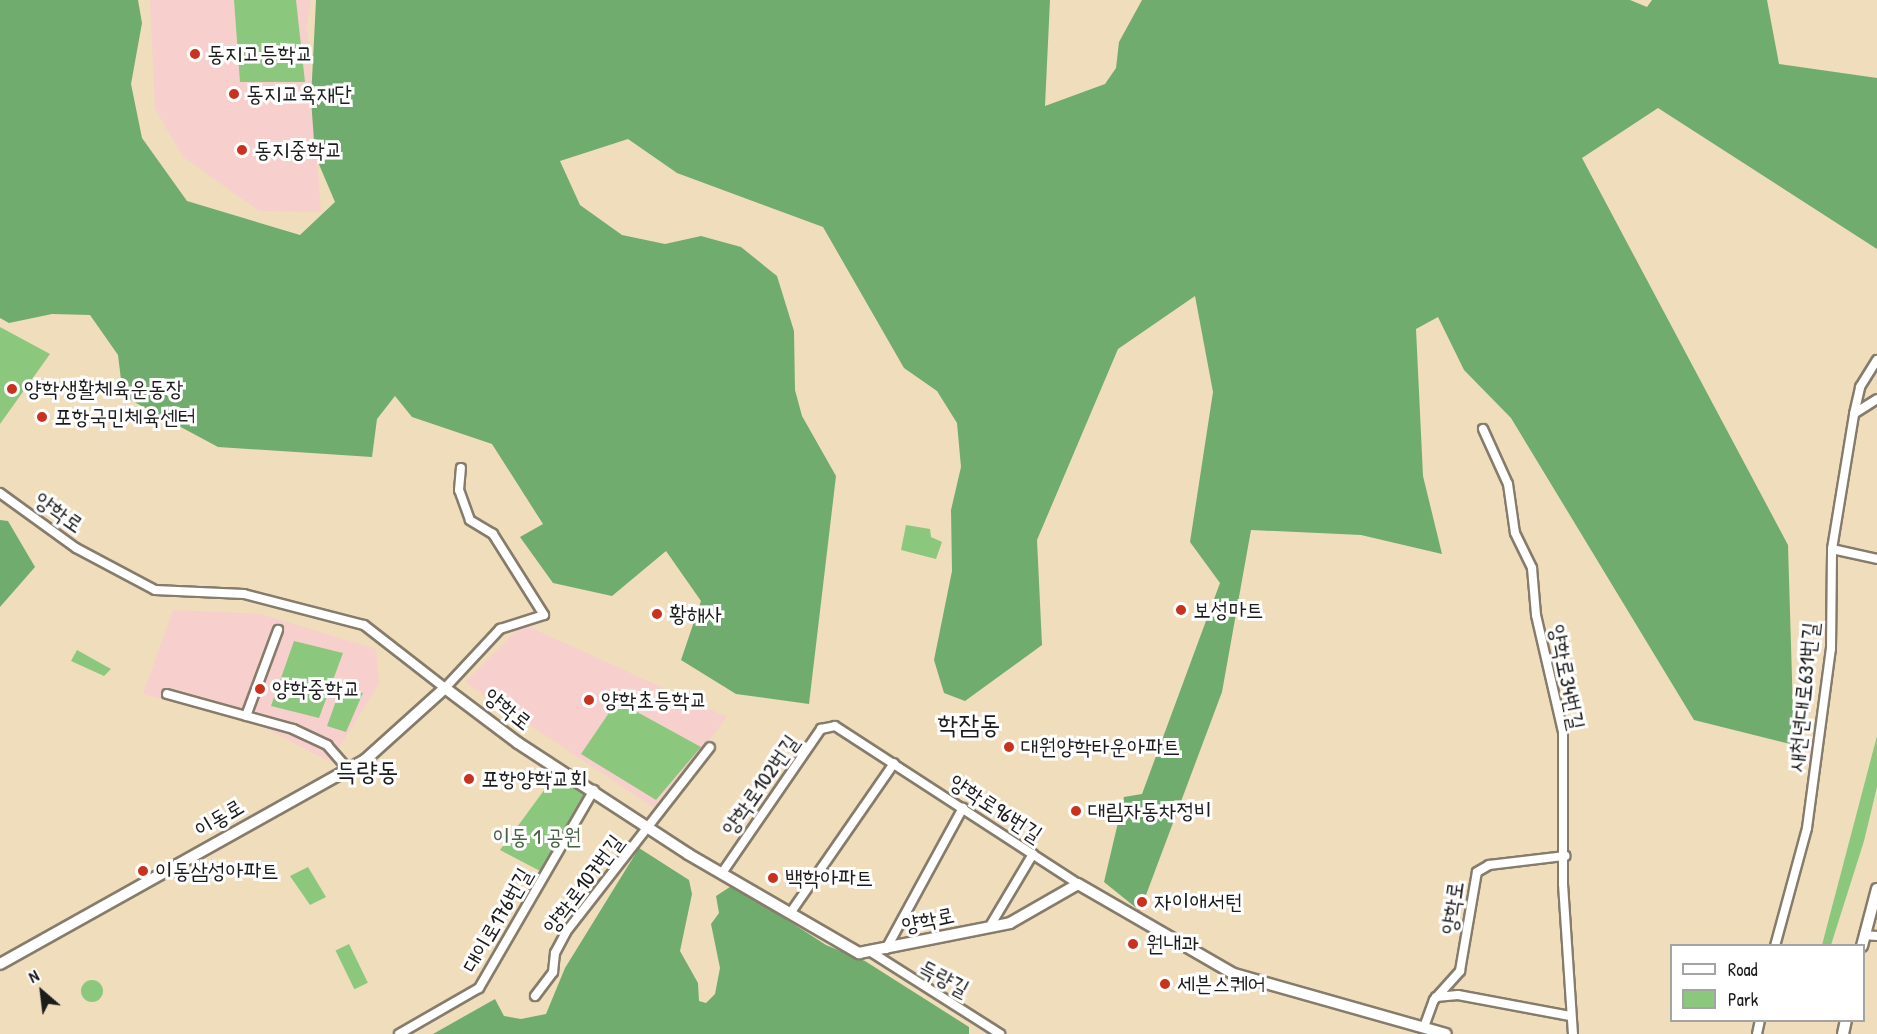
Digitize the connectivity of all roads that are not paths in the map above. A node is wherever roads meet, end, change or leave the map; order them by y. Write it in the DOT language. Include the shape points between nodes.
graph roads {
  1 [pos="1877,360"];
  2 [pos="1877,399"];
  3 [pos="1854,414"];
  4 [pos="1483,429"];
  5 [pos="461,468"];
  6 [pos="0,493"];
  7 [pos="1832,549"];
  8 [pos="1877,559"];
  9 [pos="278,630"];
  10 [pos="445,688"];
  11 [pos="167,694"];
  12 [pos="246,716"];
  13 [pos="835,726"];
  14 [pos="710,747"];
  15 [pos="894,763"];
  16 [pos="349,770"];
  17 [pos="594,790"];
  18 [pos="963,808"];
  19 [pos="649,827"];
  20 [pos="1033,854"];
  21 [pos="1565,856"];
  22 [pos="722,873"];
  23 [pos="1078,884"];
  24 [pos="1877,889"];
  25 [pos="791,912"];
  26 [pos="990,926"];
  27 [pos="1877,936"];
  28 [pos="1863,940"];
  29 [pos="1775,944"];
  30 [pos="886,950"];
  31 [pos="872,952"];
  32 [pos="0,964"];
  33 [pos="535,996"];
  34 [pos="1436,997"];
  35 [pos="1570,1016"];
  36 [pos="1424,1027"];
  37 [pos="399,1034"];
  38 [pos="1000,1034"];
  39 [pos="1446,1034"];
  40 [pos="1573,1034"];
  1 -- 3 [label="street, 새천년대로631번길" via="1860,387"];
  2 -- 3 [label="street"];
  3 -- 7 [label="street, 새천년대로631번길"];
  4 -- 21 [label="street, 양학로34번길" via="1508,484 1515,533 1532,568 1536,615 1563,732"];
  5 -- 10 [label="street" via="459,490 470,520 493,534 544,615 500,628"];
  6 -- 10 [label="street, 양학로" via="76,548 155,590 244,594 364,624"];
  7 -- 8 [label="street"];
  7 -- 29 [label="street, 새천년대로631번길" via="1831,649 1807,828"];
  9 -- 12 [label="street"];
  10 -- 16 [label="street, 이동로"];
  10 -- 17 [label="street, 양학로"];
  11 -- 12 [label="street"];
  12 -- 16 [label="street" via="327,745"];
  13 -- 15 [label="street, 양학로96번길"];
  13 -- 22 [label="street, 양학로102번길" via="821,729"];
  14 -- 19 [label="street, 양학로107번길"];
  15 -- 18 [label="street, 양학로96번길"];
  15 -- 25 [label="street"];
  16 -- 32 [label="street, 이동로"];
  17 -- 19 [label="street, 양학로"];
  17 -- 37 [label="street, 대이로176번길" via="479,988"];
  18 -- 20 [label="street, 양학로96번길"];
  18 -- 30 [label="street"];
  19 -- 22 [label="street, 양학로"];
  19 -- 33 [label="street, 양학로107번길" via="566,932 555,953 553,972"];
  20 -- 23 [label="street, 양학로96번길"];
  20 -- 26 [label="street, 양학로"];
  21 -- 34 [label="street, 양학로" via="1489,865 1477,872 1460,971"];
  21 -- 35 [label="street, 양학로34번길"];
  22 -- 25 [label="street, 양학로"];
  23 -- 26 [label="street, 양학로" via="1034,912"];
  23 -- 36 [label="street" via="1234,974"];
  24 -- 28 [label="street"];
  25 -- 31 [label="street, 양학로" via="859,953"];
  26 -- 30 [label="street, 양학로"];
  27 -- 28 [label="street"];
  30 -- 31 [label="street, 양학로"];
  31 -- 38 [label="street, 득량길"];
  34 -- 35 [label="street" via="1458,995"];
  34 -- 36 [label="street, 양학로"];
  35 -- 40 [label="street, 양학로34번길"];
  36 -- 39 [label="street"];
}
